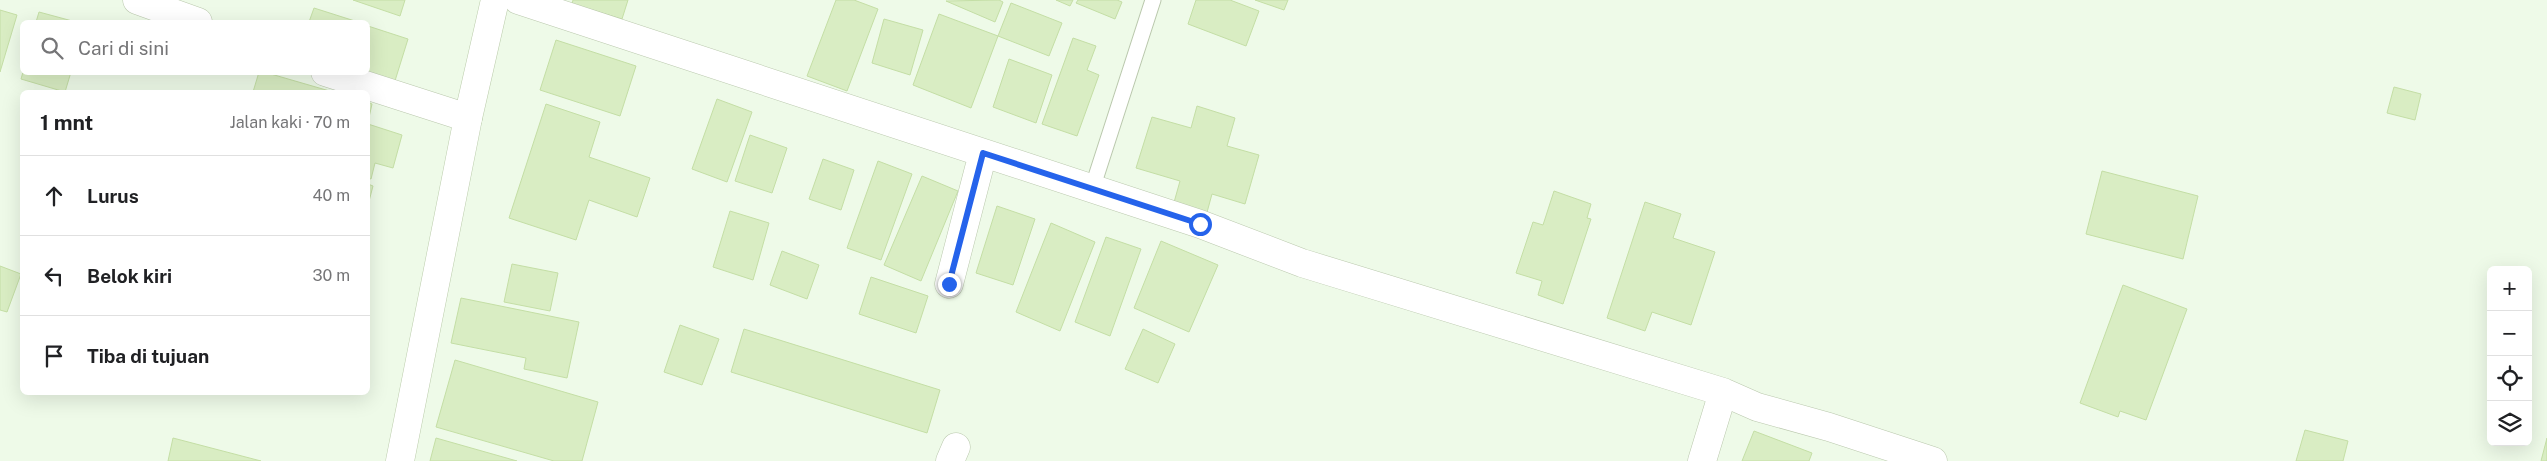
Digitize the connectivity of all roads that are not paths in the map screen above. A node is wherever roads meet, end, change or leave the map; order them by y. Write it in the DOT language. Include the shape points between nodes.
graph roads {
  1 [pos="137,0"];
  2 [pos="495,0"];
  3 [pos="518,0"];
  4 [pos="1153,0"];
  5 [pos="192,20"];
  6 [pos="334,75"];
  7 [pos="468,118"];
  8 [pos="983,153"];
  9 [pos="1092,189"];
  10 [pos="949,284"];
  11 [pos="1723,392"];
  12 [pos="400,461"];
  13 [pos="1702,461"];
  14 [pos="1933,461"];
  1 -- 5 [label="street"];
  2 -- 7 [label="street"];
  3 -- 8 [label="street"];
  4 -- 9 [label="lane"];
  6 -- 7 [label="street"];
  7 -- 12 [label="street"];
  8 -- 9 [label="street"];
  8 -- 10 [label="street"];
  9 -- 11 [label="street" via="1200,224 1302,263"];
  11 -- 13 [label="street"];
  11 -- 14 [label="street" via="1757,407"];
}
